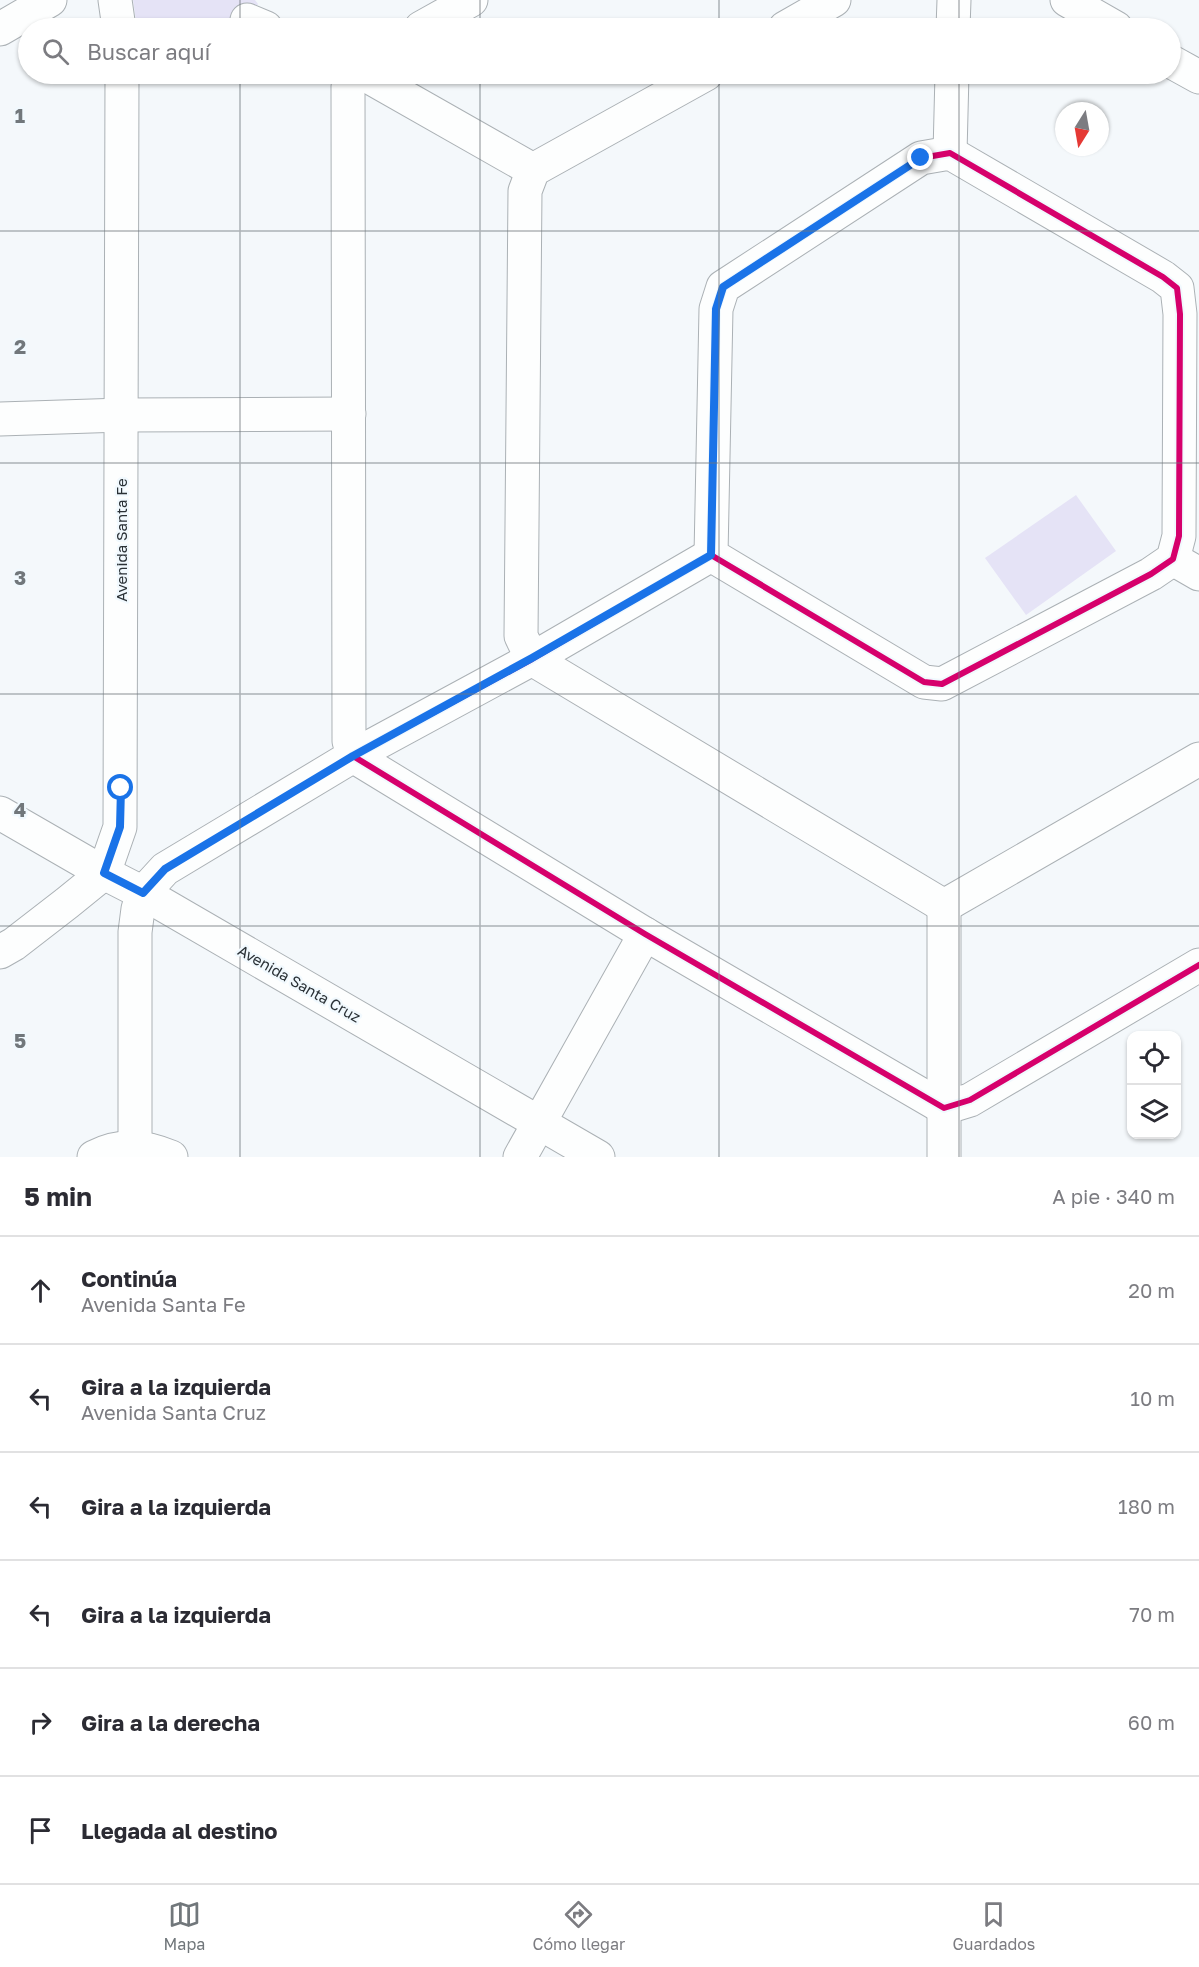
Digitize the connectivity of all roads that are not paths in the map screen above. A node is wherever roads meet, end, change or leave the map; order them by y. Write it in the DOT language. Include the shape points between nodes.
graph roads {
  1 [pos="50,0"];
  2 [pos="115,0"];
  3 [pos="471,0"];
  4 [pos="834,0"];
  5 [pos="954,0"];
  6 [pos="1067,0"];
  7 [pos="19,18"];
  8 [pos="118,18"];
  9 [pos="439,18"];
  10 [pos="802,18"];
  11 [pos="953,18"];
  12 [pos="1098,18"];
  13 [pos="18,19"];
  14 [pos="0,29"];
  15 [pos="1181,67"];
  16 [pos="1199,77"];
  17 [pos="122,84"];
  18 [pos="349,84"];
  19 [pos="381,84"];
  20 [pos="688,84"];
  21 [pos="952,84"];
  22 [pos="950,153"];
  23 [pos="533,170"];
  24 [pos="349,414"];
  25 [pos="122,415"];
  26 [pos="0,419"];
  27 [pos="711,555"];
  28 [pos="1186,566"];
  29 [pos="532,658"];
  30 [pos="353,756"];
  31 [pos="1199,759"];
  32 [pos="0,813"];
  33 [pos="104,873"];
  34 [pos="143,893"];
  35 [pos="944,906"];
  36 [pos="645,934"];
  37 [pos="0,952"];
  38 [pos="1199,965"];
  39 [pos="944,1108"];
  40 [pos="540,1124"];
  41 [pos="135,1152"];
  42 [pos="94,1157"];
  43 [pos="171,1157"];
  44 [pos="520,1157"];
  45 [pos="598,1157"];
  46 [pos="944,1157"];
  1 -- 7 [label="street"];
  2 -- 8 [label="street"];
  3 -- 9 [label="street"];
  4 -- 10 [label="street"];
  5 -- 11 [label="street"];
  6 -- 12 [label="street"];
  13 -- 14 [label="street"];
  15 -- 16 [label="street"];
  17 -- 25 [label="street, Avenida Santa Fe"];
  18 -- 24 [label="street"];
  19 -- 23 [label="street"];
  20 -- 23 [label="street"];
  21 -- 22 [label="street"];
  22 -- 27 [label="street" via="921,158 723,287 716,309"];
  22 -- 28 [label="street" via="1177,288 1179,536"];
  23 -- 29 [label="street" via="525,192 521,636"];
  24 -- 25 [label="street"];
  24 -- 30 [label="street" via="349,741"];
  25 -- 26 [label="street"];
  25 -- 33 [label="street, Avenida Santa Fe" via="120,827"];
  27 -- 28 [label="street" via="924,682 942,684 1151,574"];
  27 -- 29 [label="street"];
  29 -- 30 [label="street"];
  29 -- 35 [label="street"];
  30 -- 34 [label="street" via="165,869"];
  30 -- 36 [label="street"];
  31 -- 35 [label="street"];
  32 -- 33 [label="street, Avenida Santa Cruz"];
  33 -- 34 [label="street, Avenida Santa Cruz"];
  33 -- 37 [label="street"];
  34 -- 40 [label="street, Avenida Santa Cruz"];
  34 -- 41 [label="street" via="135,932"];
  35 -- 39 [label="street"];
  36 -- 39 [label="street"];
  36 -- 40 [label="street"];
  38 -- 39 [label="street" via="970,1100"];
  39 -- 46 [label="street"];
  40 -- 44 [label="street"];
  40 -- 45 [label="street, Avenida Santa Cruz"];
  41 -- 42 [label="street" via="107,1151"];
  41 -- 43 [label="street"];
}
